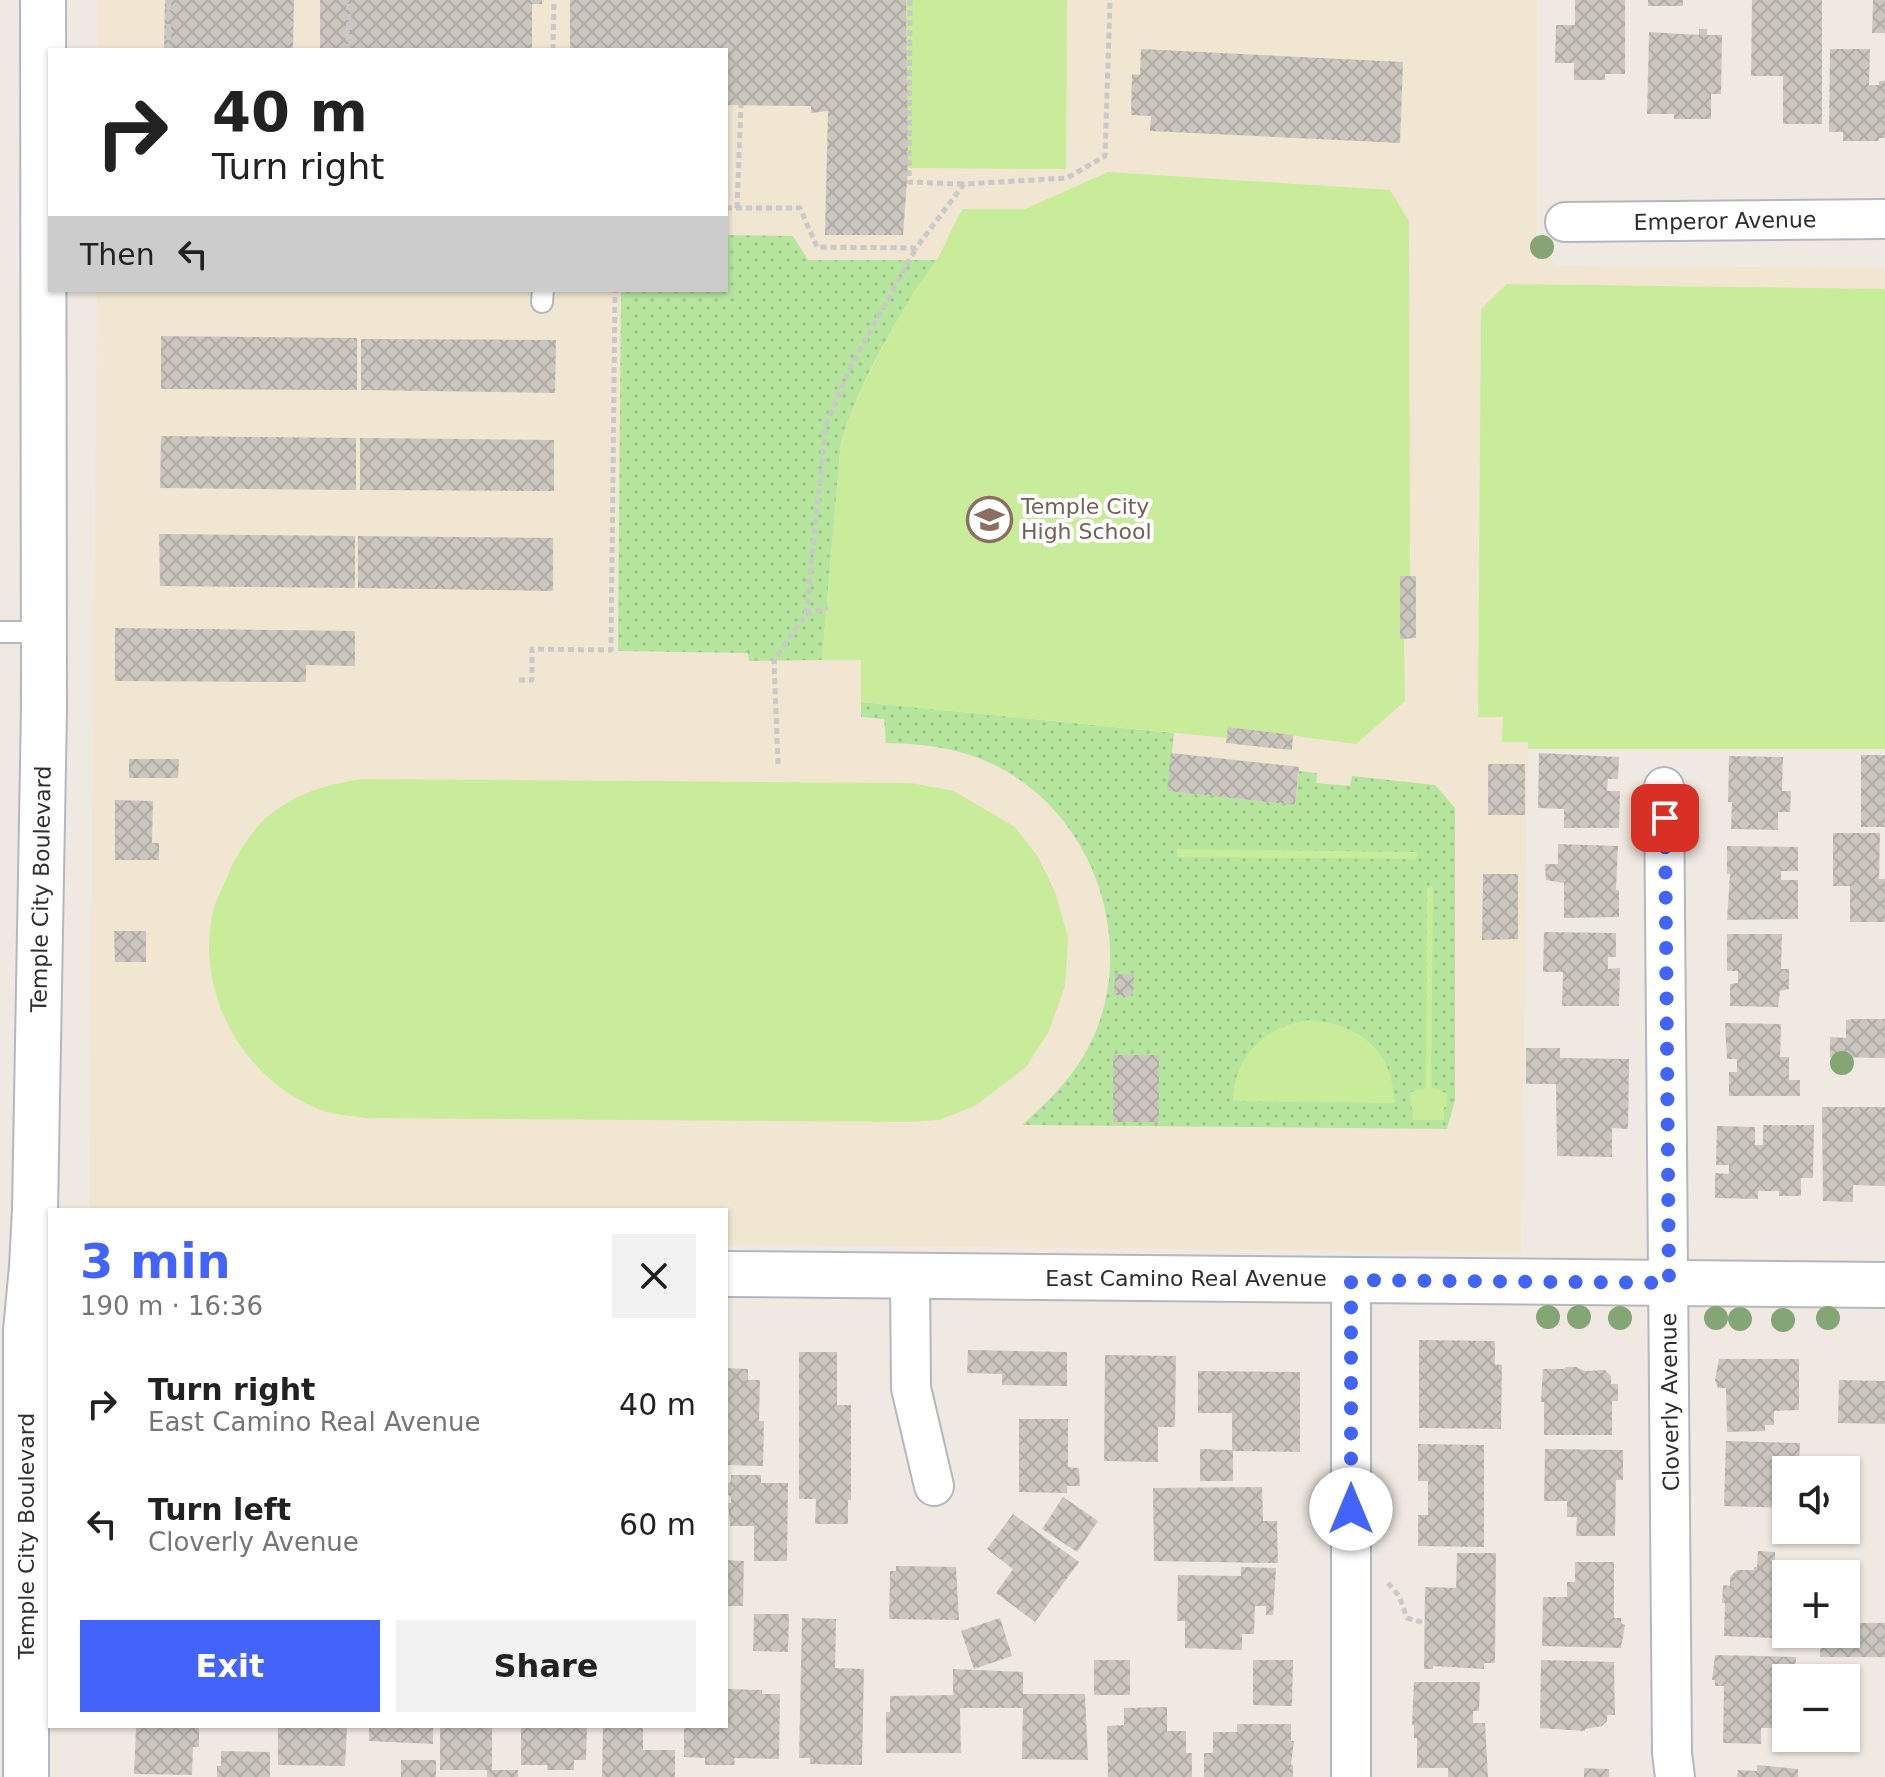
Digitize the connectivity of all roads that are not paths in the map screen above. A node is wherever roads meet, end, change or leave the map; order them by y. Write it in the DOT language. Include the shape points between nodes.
graph roads {
  1 [pos="43,0"];
  2 [pos="1885,219"];
  3 [pos="1565,222"];
  4 [pos="0,632"];
  5 [pos="43,632"];
  6 [pos="1664,787"];
  7 [pos="27,1267"];
  8 [pos="728,1274"];
  9 [pos="910,1276"];
  10 [pos="1351,1280"];
  11 [pos="1669,1283"];
  12 [pos="1885,1285"];
  13 [pos="934,1486"];
  14 [pos="38,1626"];
  15 [pos="13,1678"];
  16 [pos="26,1777"];
  17 [pos="1351,1777"];
  18 [pos="1675,1777"];
  1 -- 5 [label="main road, Temple City Boulevard"];
  2 -- 3 [label="street, Emperor Avenue"];
  4 -- 5 [label="lane"];
  5 -- 7 [label="main road, Temple City Boulevard"];
  6 -- 11 [label="street, Cloverly Avenue"];
  7 -- 14 [label="main road, Temple City Boulevard"];
  8 -- 9 [label="main road, East Camino Real Avenue"];
  9 -- 10 [label="main road, East Camino Real Avenue"];
  9 -- 13 [label="street" via="911,1388"];
  10 -- 11 [label="main road, East Camino Real Avenue"];
  10 -- 17 [label="street"];
  11 -- 12 [label="main road, East Camino Real Avenue"];
  11 -- 18 [label="street, Cloverly Avenue"];
  14 -- 15 [label="main road, Temple City Boulevard"];
  15 -- 16 [label="main road, Temple City Boulevard"];
}
